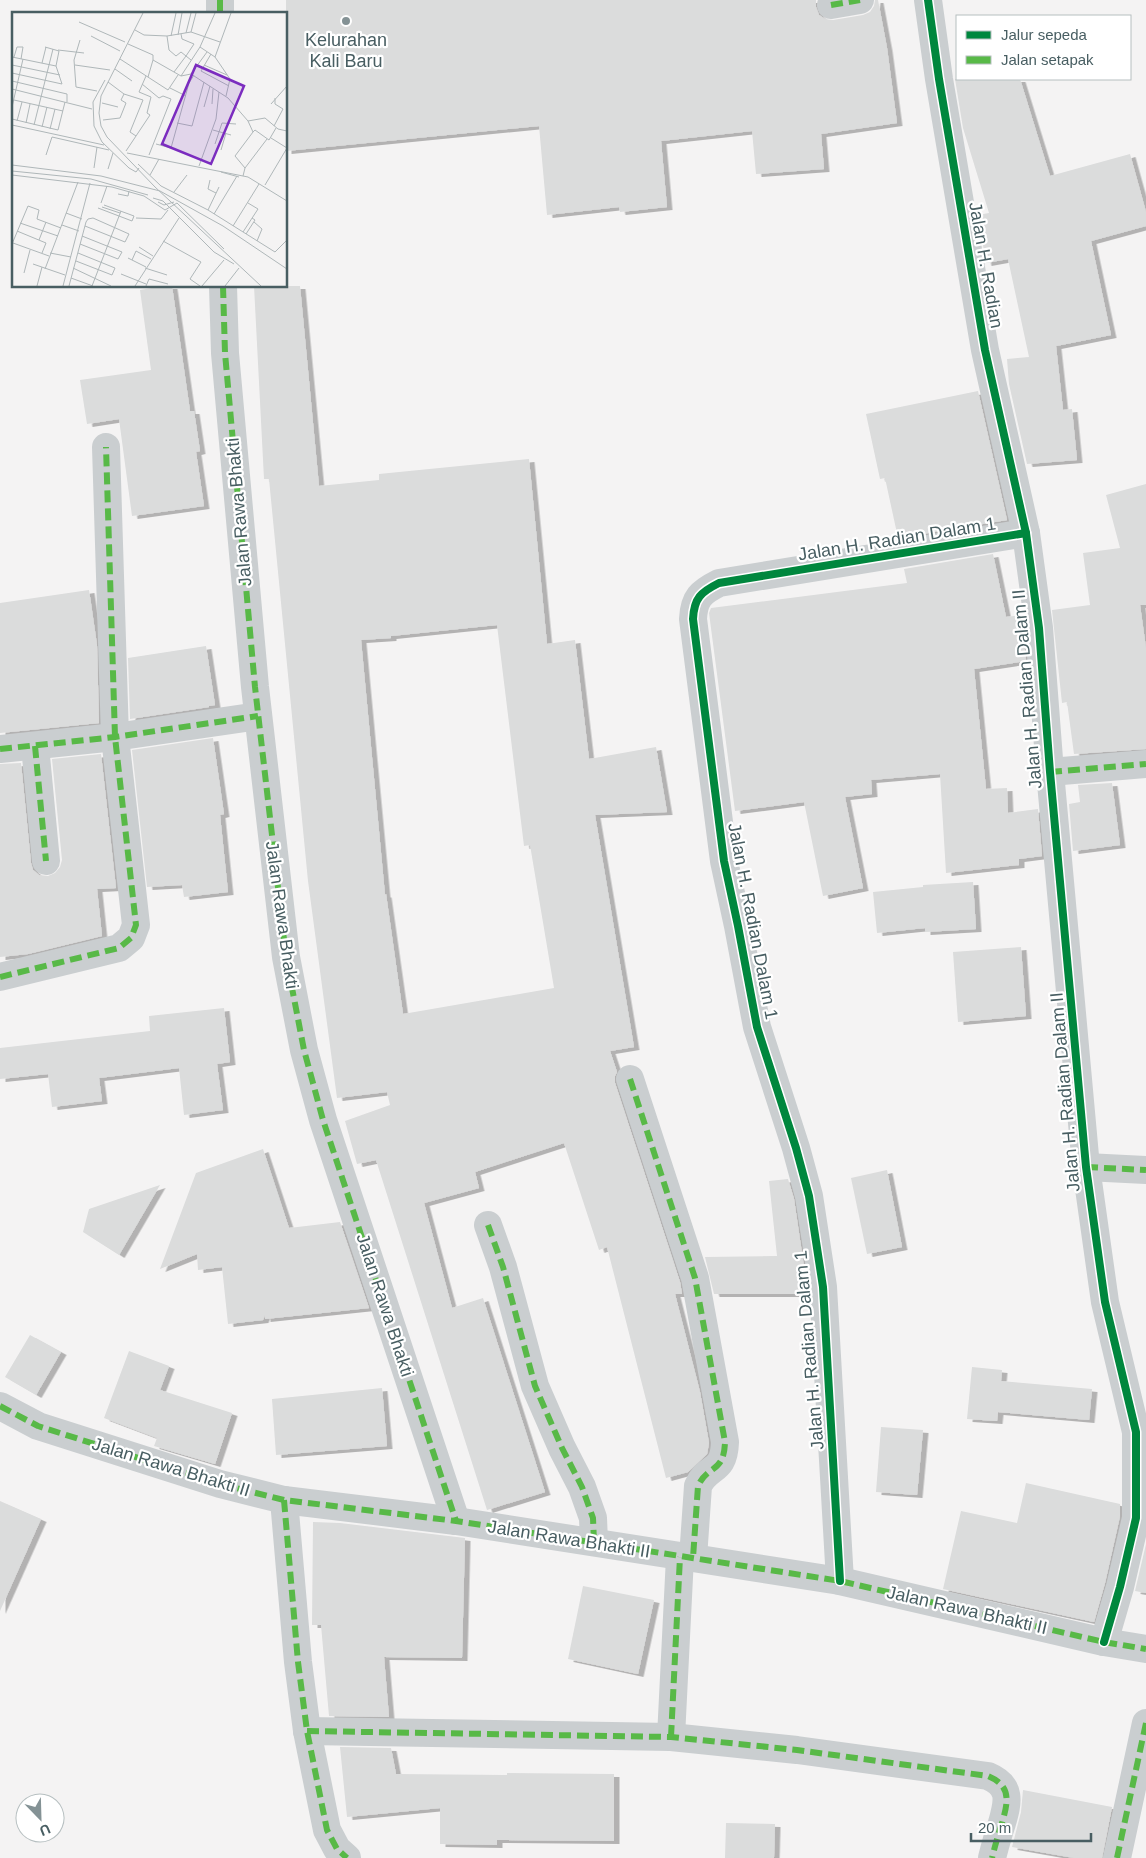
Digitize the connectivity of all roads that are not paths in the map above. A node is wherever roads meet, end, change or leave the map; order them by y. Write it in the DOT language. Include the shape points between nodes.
graph roads {
  1 [pos="860,0"];
  2 [pos="928,0"];
  3 [pos="830,6"];
  4 [pos="223,288"];
  5 [pos="106,447"];
  6 [pos="1026,533"];
  7 [pos="258,716"];
  8 [pos="115,737"];
  9 [pos="35,746"];
  10 [pos="0,749"];
  11 [pos="1146,764"];
  12 [pos="1050,772"];
  13 [pos="46,861"];
  14 [pos="0,978"];
  15 [pos="630,1079"];
  16 [pos="1086,1167"];
  17 [pos="1146,1170"];
  18 [pos="488,1225"];
  19 [pos="0,1406"];
  20 [pos="278,1498"];
  21 [pos="456,1520"];
  22 [pos="594,1542"];
  23 [pos="687,1557"];
  24 [pos="840,1581"];
  25 [pos="1104,1642"];
  26 [pos="1146,1649"];
  27 [pos="1146,1723"];
  28 [pos="307,1731"];
  29 [pos="671,1737"];
  30 [pos="347,1858"];
  31 [pos="992,1858"];
  32 [pos="1117,1858"];
  1 -- 3 [label="street"];
  2 -- 6 [label="street, Jalan H. Radian" via="985,350"];
  4 -- 7 [label="street, Jalan Rawa Bhakti" via="225,353"];
  5 -- 8 [label="street"];
  6 -- 12 [label="street, Jalan H. Radian Dalam II" via="1039,628"];
  6 -- 24 [label="street, Jalan H. Radian Dalam 1" via="719,583 704,590 694,608 724,861 757,1027 809,1196 823,1287"];
  7 -- 8 [label="street"];
  7 -- 21 [label="street, Jalan Rawa Bhakti" via="286,957 304,1050 323,1120"];
  8 -- 9 [label="street"];
  8 -- 14 [label="street" via="136,924 134,932 119,948"];
  9 -- 10 [label="street"];
  9 -- 13 [label="street"];
  11 -- 12 [label="street"];
  12 -- 16 [label="street, Jalan H. Radian Dalam II"];
  15 -- 23 [label="street" via="695,1278 725,1442 723,1461 702,1478 698,1486"];
  16 -- 17 [label="street"];
  16 -- 25 [label="street, Jalan H. Radian Dalam II" via="1105,1302 1136,1432 1136,1518"];
  18 -- 22 [label="street" via="503,1267 535,1386 582,1486 593,1518"];
  19 -- 20 [label="street, Jalan Rawa Bhakti II" via="38,1426 239,1490"];
  20 -- 21 [label="street, Jalan Rawa Bhakti II"];
  20 -- 28 [label="street"];
  21 -- 22 [label="street, Jalan Rawa Bhakti II"];
  22 -- 23 [label="street, Jalan Rawa Bhakti II"];
  23 -- 24 [label="street, Jalan Rawa Bhakti II"];
  23 -- 29 [label="street"];
  24 -- 25 [label="street, Jalan Rawa Bhakti II"];
  25 -- 26 [label="street, Jalan Rawa Bhakti II"];
  27 -- 32 [label="street"];
  28 -- 29 [label="street"];
  28 -- 30 [label="street" via="327,1830"];
  29 -- 31 [label="street" via="988,1776 1002,1785 1008,1802"];
}
